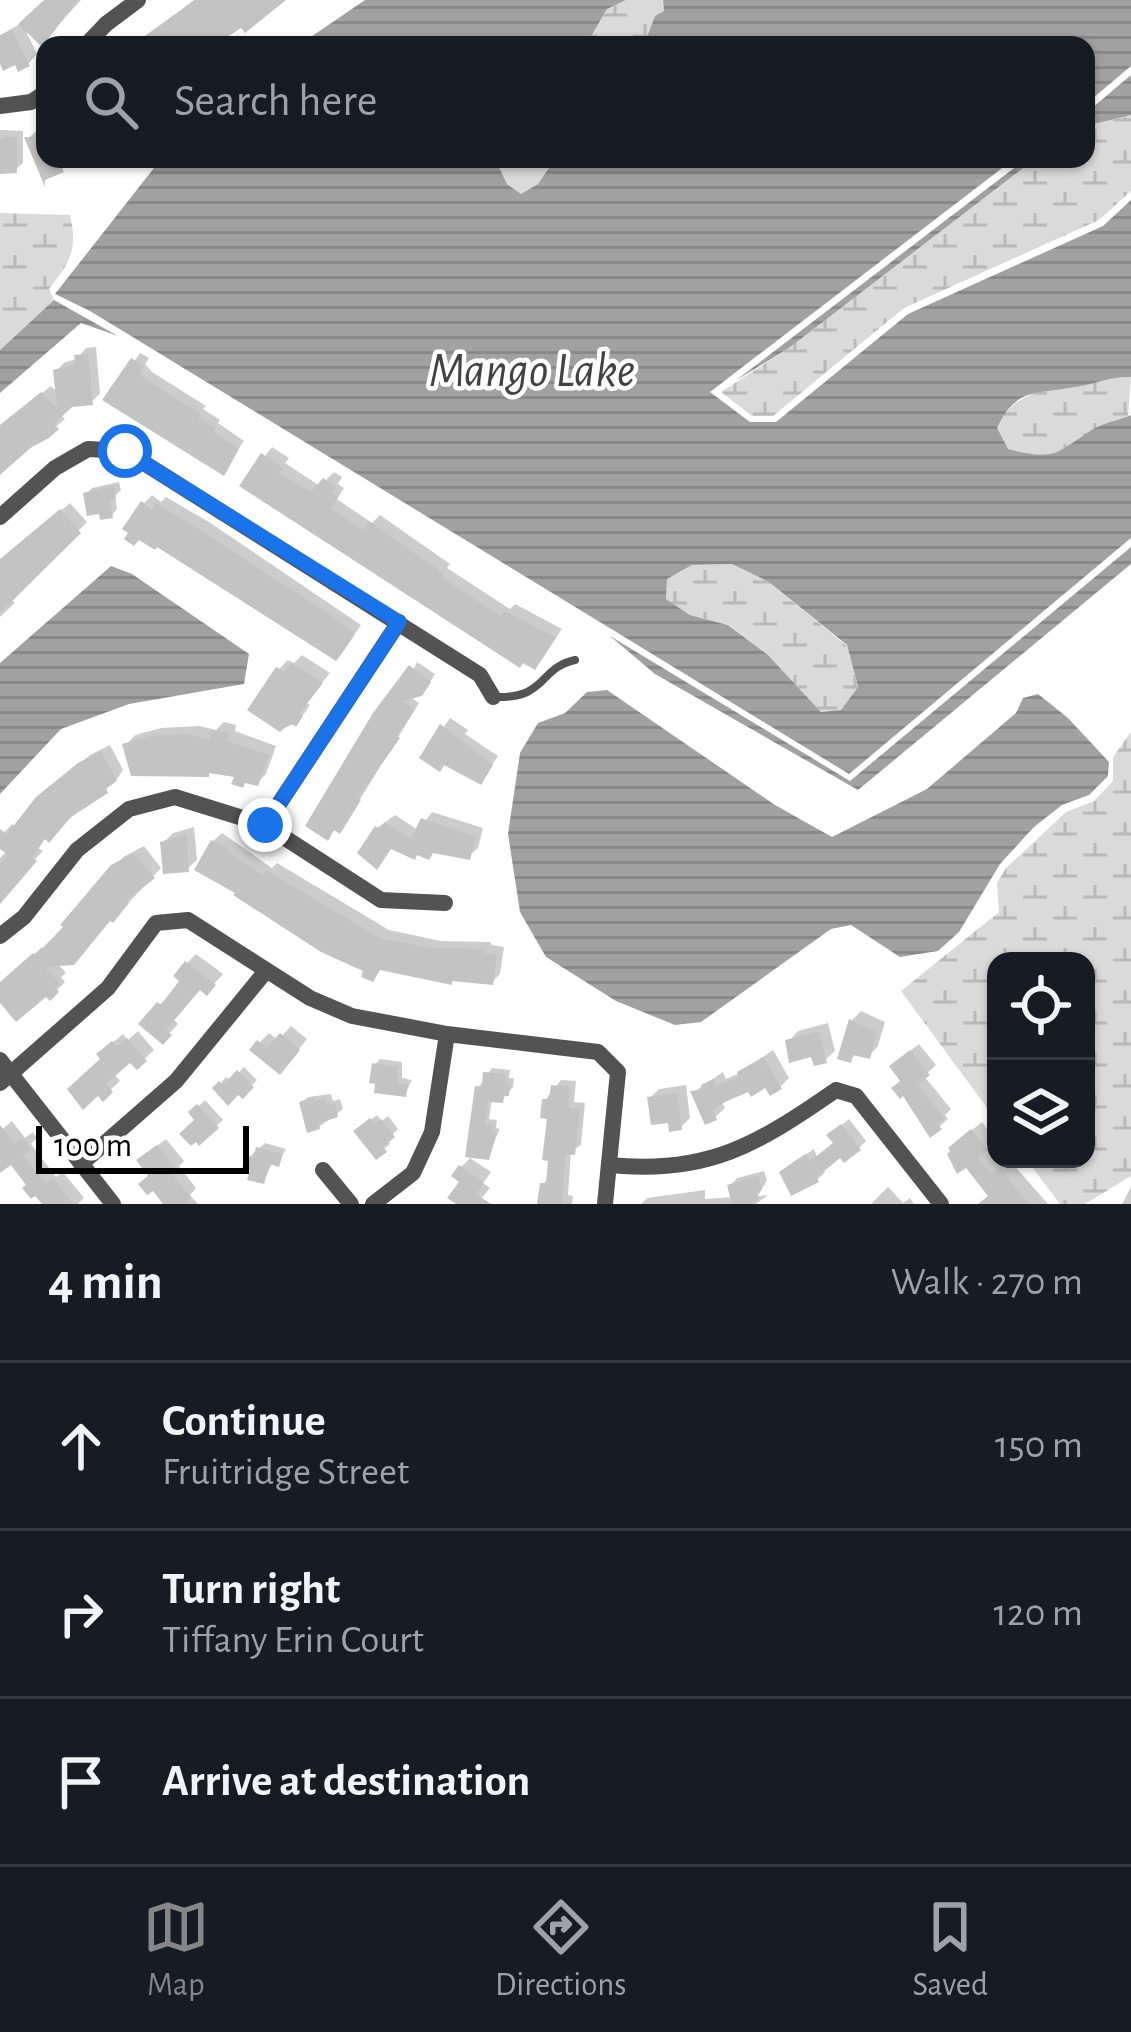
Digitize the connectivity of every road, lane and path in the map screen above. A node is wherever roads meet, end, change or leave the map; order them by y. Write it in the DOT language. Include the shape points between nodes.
graph roads {
  1 [pos="138,0"];
  2 [pos="95,36"];
  3 [pos="36,99"];
  4 [pos="0,106"];
  5 [pos="0,517"];
  6 [pos="399,622"];
  7 [pos="575,660"];
  8 [pos="493,697"];
  9 [pos="265,825"];
  10 [pos="446,903"];
  11 [pos="0,937"];
  12 [pos="266,971"];
  13 [pos="447,1034"];
  14 [pos="3,1072"];
  15 [pos="81,1164"];
  16 [pos="610,1165"];
  17 [pos="323,1170"];
  18 [pos="113,1204"];
  19 [pos="351,1204"];
  20 [pos="374,1204"];
  21 [pos="605,1204"];
  22 [pos="941,1204"];
  1 -- 2 [label="street"];
  3 -- 4 [label="street"];
  5 -- 6 [label="street" via="88,448 125,451"];
  6 -- 8 [label="street" via="479,675"];
  6 -- 9 [label="street"];
  7 -- 8 [label="lane" via="533,692"];
  9 -- 10 [label="street" via="381,900"];
  9 -- 11 [label="street" via="175,797 129,809 77,850"];
  12 -- 13 [label="street" via="352,1016"];
  12 -- 14 [label="street" via="188,920 156,923 108,988"];
  12 -- 15 [label="street" via="176,1081"];
  13 -- 16 [label="street" via="598,1052 618,1072"];
  13 -- 20 [label="street" via="432,1132 412,1173"];
  14 -- 15 [label="street"];
  15 -- 18 [label="street"];
  16 -- 21 [label="street"];
  16 -- 22 [label="street" via="655,1169 714,1159 771,1135 836,1090 856,1096"];
  17 -- 19 [label="street"];
}
